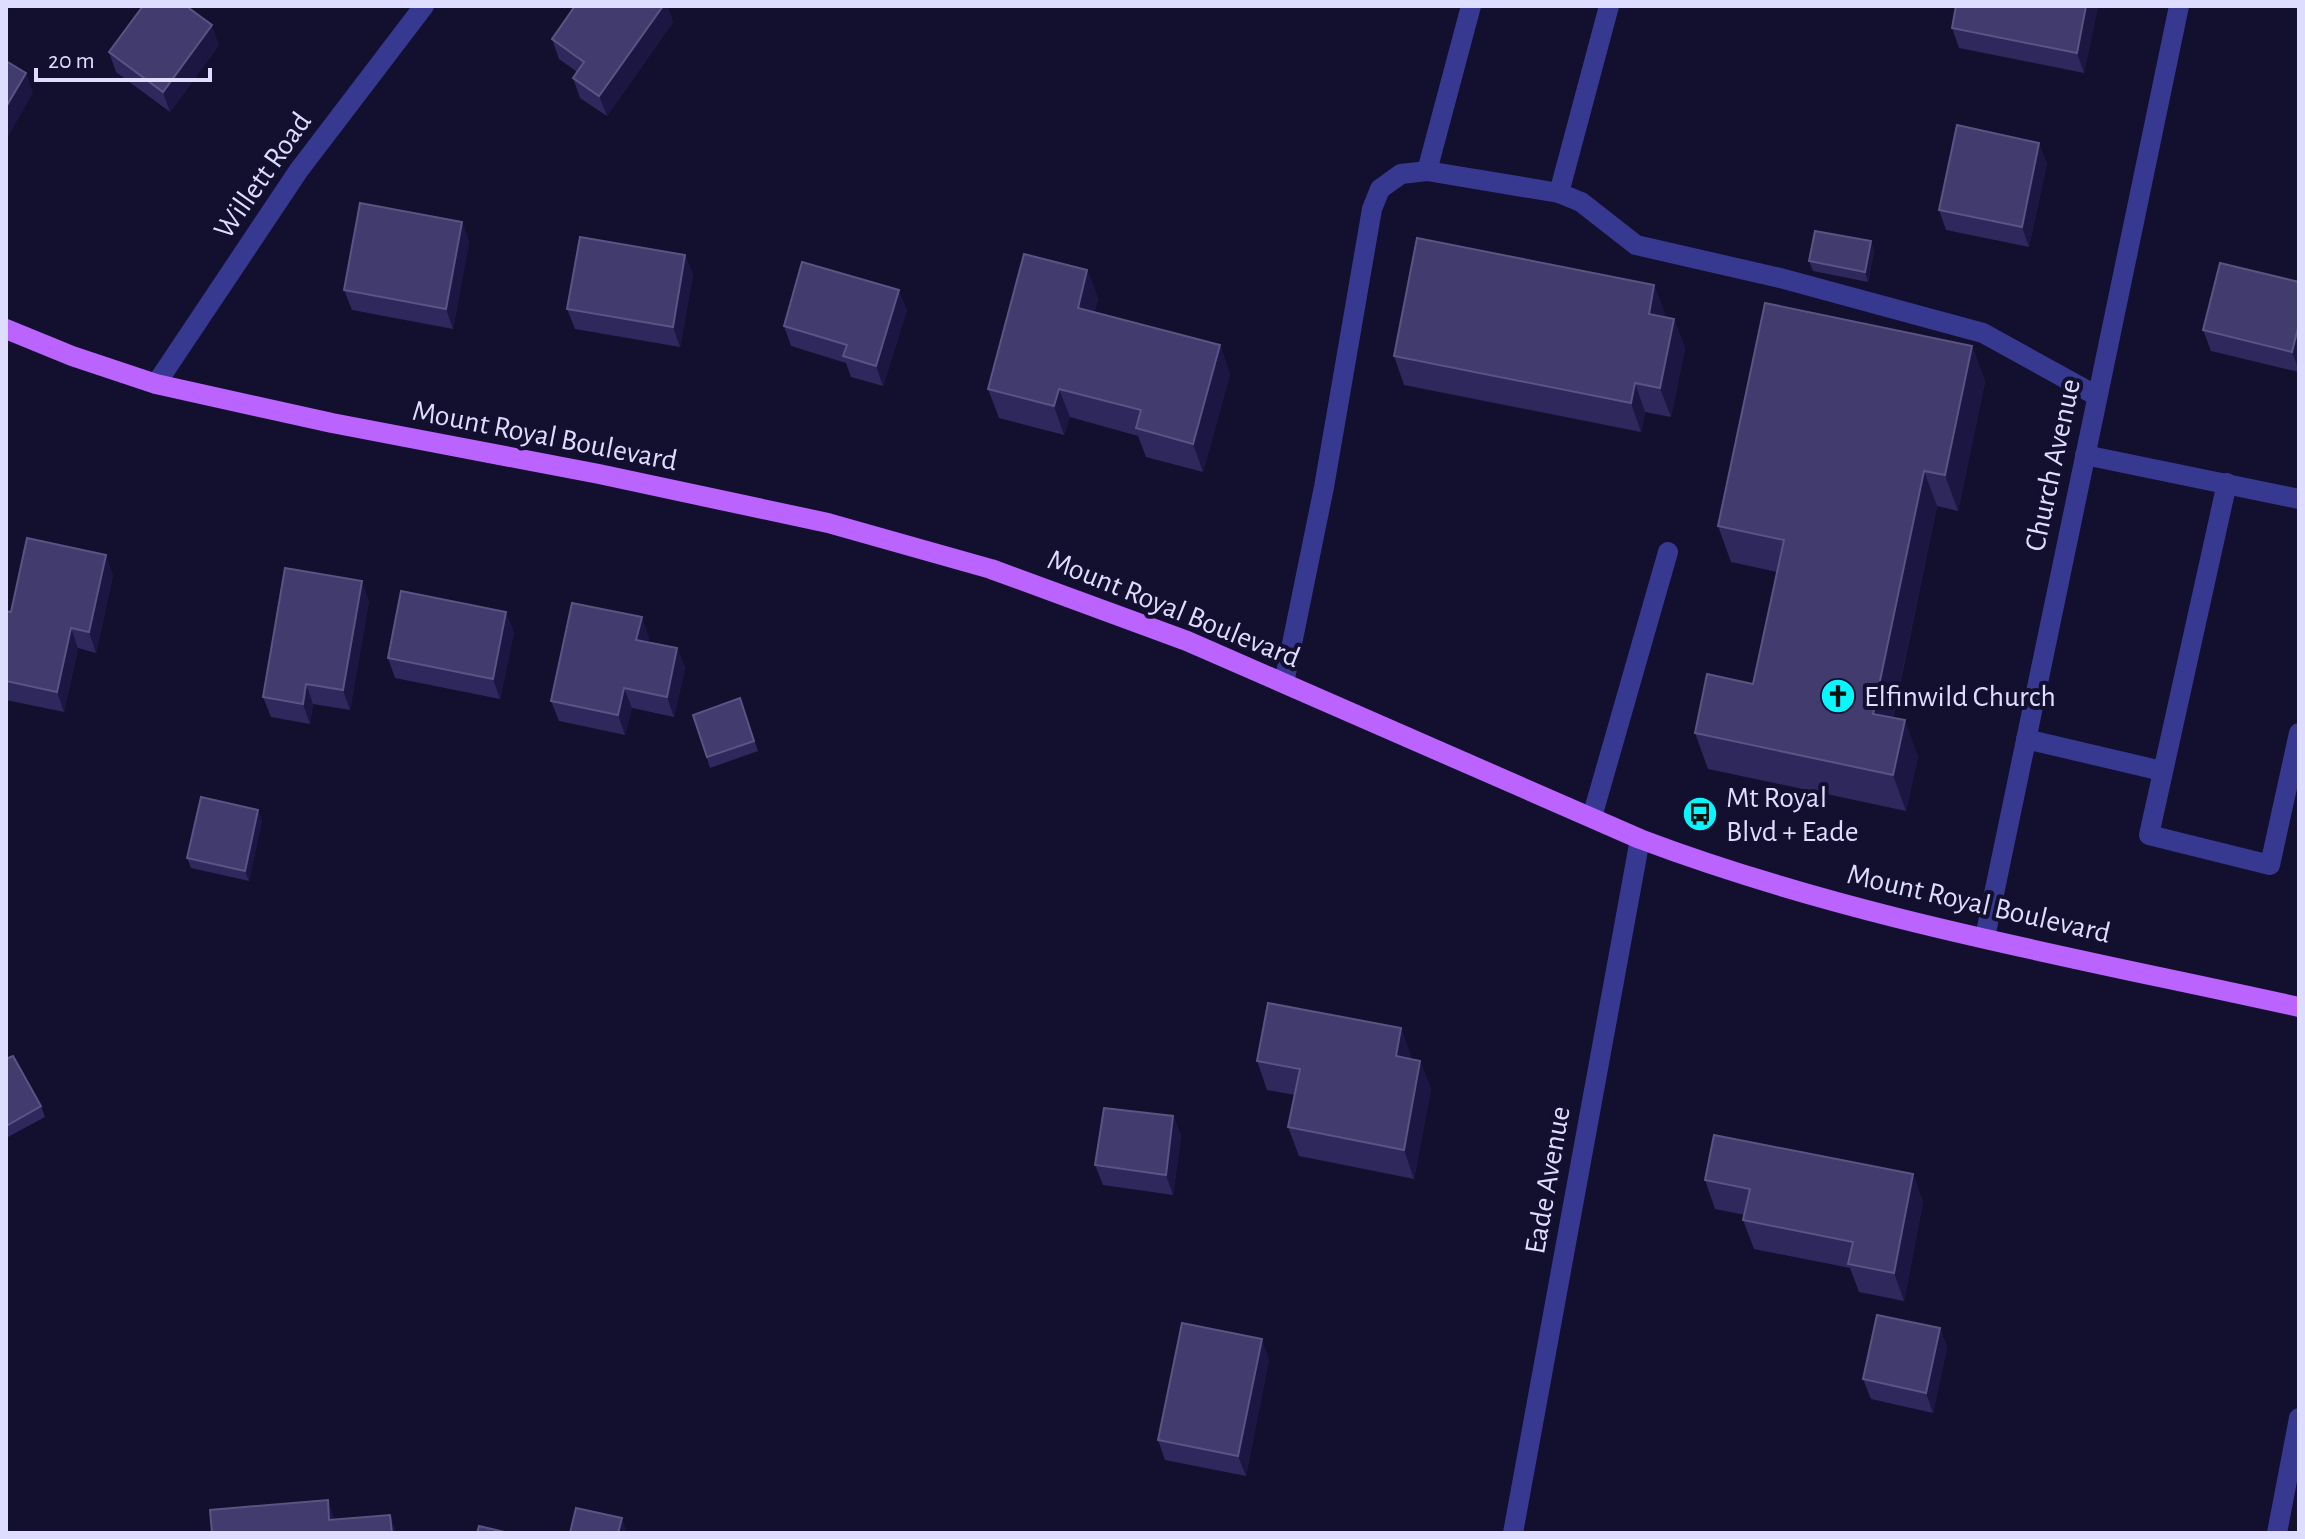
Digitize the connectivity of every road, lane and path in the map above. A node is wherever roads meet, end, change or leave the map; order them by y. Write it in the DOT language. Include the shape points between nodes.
graph roads {
  1 [pos="424,6"];
  2 [pos="1471,6"];
  3 [pos="1609,6"];
  4 [pos="2179,6"];
  5 [pos="1427,171"];
  6 [pos="1559,193"];
  7 [pos="6,329"];
  8 [pos="156,384"];
  9 [pos="2097,396"];
  10 [pos="2085,455"];
  11 [pos="2227,483"];
  12 [pos="2299,499"];
  13 [pos="1668,552"];
  14 [pos="1284,683"];
  15 [pos="2299,733"];
  16 [pos="2026,739"];
  17 [pos="2162,771"];
  18 [pos="1592,817"];
  19 [pos="1640,839"];
  20 [pos="1985,937"];
  21 [pos="2299,1007"];
  22 [pos="2299,1418"];
  23 [pos="1513,1533"];
  24 [pos="2277,1533"];
  1 -- 8 [label="street, Willett Road" via="299,170"];
  2 -- 5 [label="street"];
  3 -- 6 [label="street"];
  4 -- 9 [label="street, Church Avenue"];
  5 -- 6 [label="street"];
  5 -- 14 [label="street" via="1401,174 1380,189 1372,209"];
  6 -- 9 [label="street" via="1581,202 1636,245 1983,333"];
  7 -- 8 [label="main road, Mount Royal Boulevard"];
  8 -- 14 [label="main road, Mount Royal Boulevard" via="828,523 991,569"];
  9 -- 10 [label="street, Church Avenue"];
  10 -- 11 [label="street"];
  10 -- 16 [label="street, Church Avenue"];
  11 -- 12 [label="street"];
  11 -- 17 [label="street"];
  13 -- 18 [label="street"];
  14 -- 18 [label="main road, Mount Royal Boulevard"];
  15 -- 17 [label="street" via="2270,865 2149,835"];
  16 -- 17 [label="street"];
  16 -- 20 [label="street, Church Avenue"];
  18 -- 19 [label="main road, Mount Royal Boulevard"];
  19 -- 20 [label="main road, Mount Royal Boulevard" via="1731,872"];
  19 -- 23 [label="street, Eade Avenue"];
  20 -- 21 [label="main road, Mount Royal Boulevard"];
  22 -- 24 [label="street"];
}
